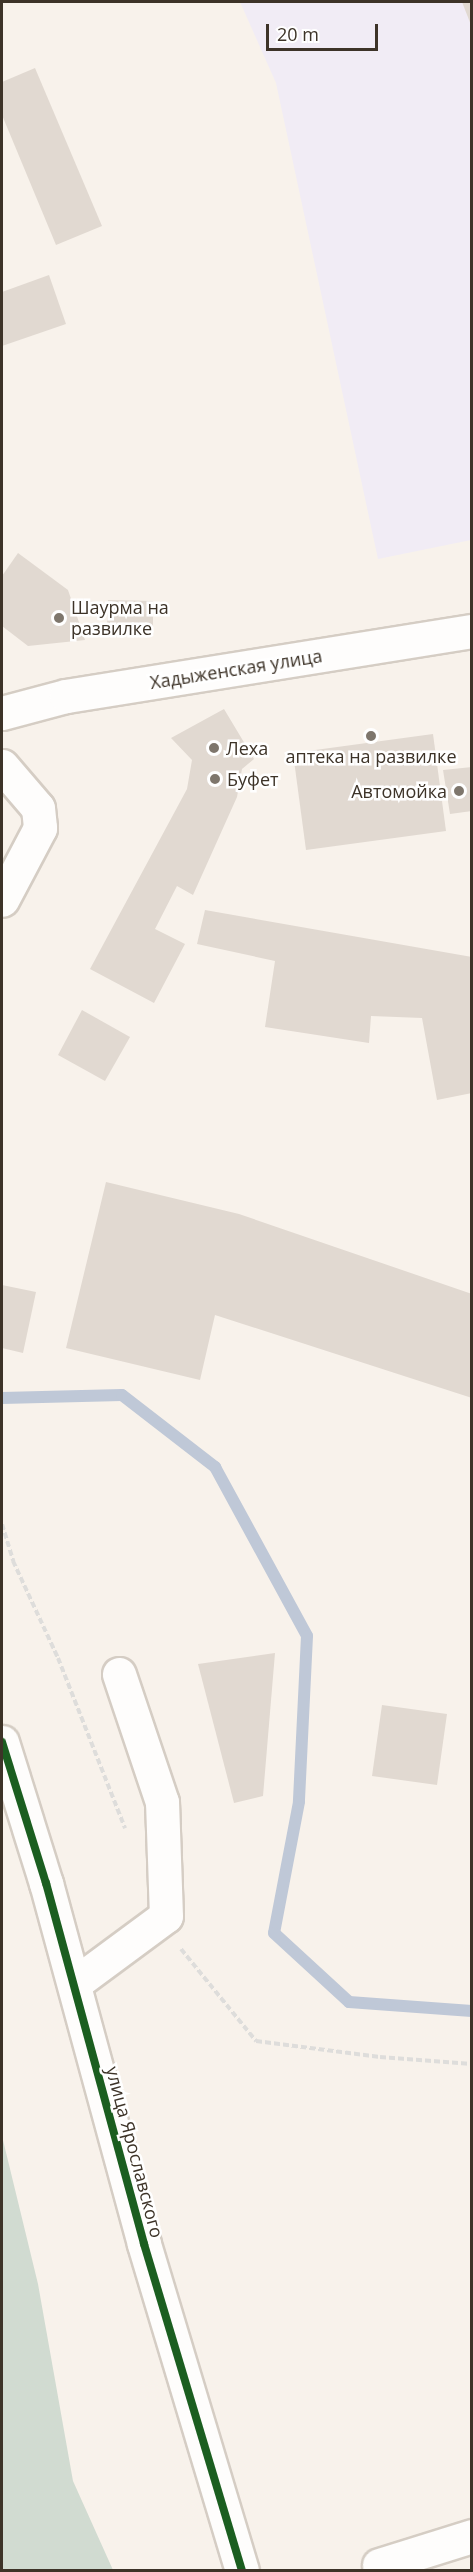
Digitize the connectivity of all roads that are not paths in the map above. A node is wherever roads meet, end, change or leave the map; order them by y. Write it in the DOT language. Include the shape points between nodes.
graph roads {
  1 [pos="471,631"];
  2 [pos="2,713"];
  3 [pos="2,766"];
  4 [pos="2,900"];
  5 [pos="119,1674"];
  6 [pos="2,1742"];
  7 [pos="74,1984"];
  8 [pos="471,2536"];
  9 [pos="371,2569"];
  10 [pos="242,2571"];
  1 -- 2 [label="street, Хадыженская улица" via="66,696"];
  3 -- 4 [label="street" via="38,808 40,828"];
  5 -- 7 [label="street" via="162,1802 166,1916"];
  6 -- 7 [label="street, улица Ярославского"];
  7 -- 10 [label="street, улица Ярославского" via="144,2244"];
  8 -- 9 [label="street"];
}
